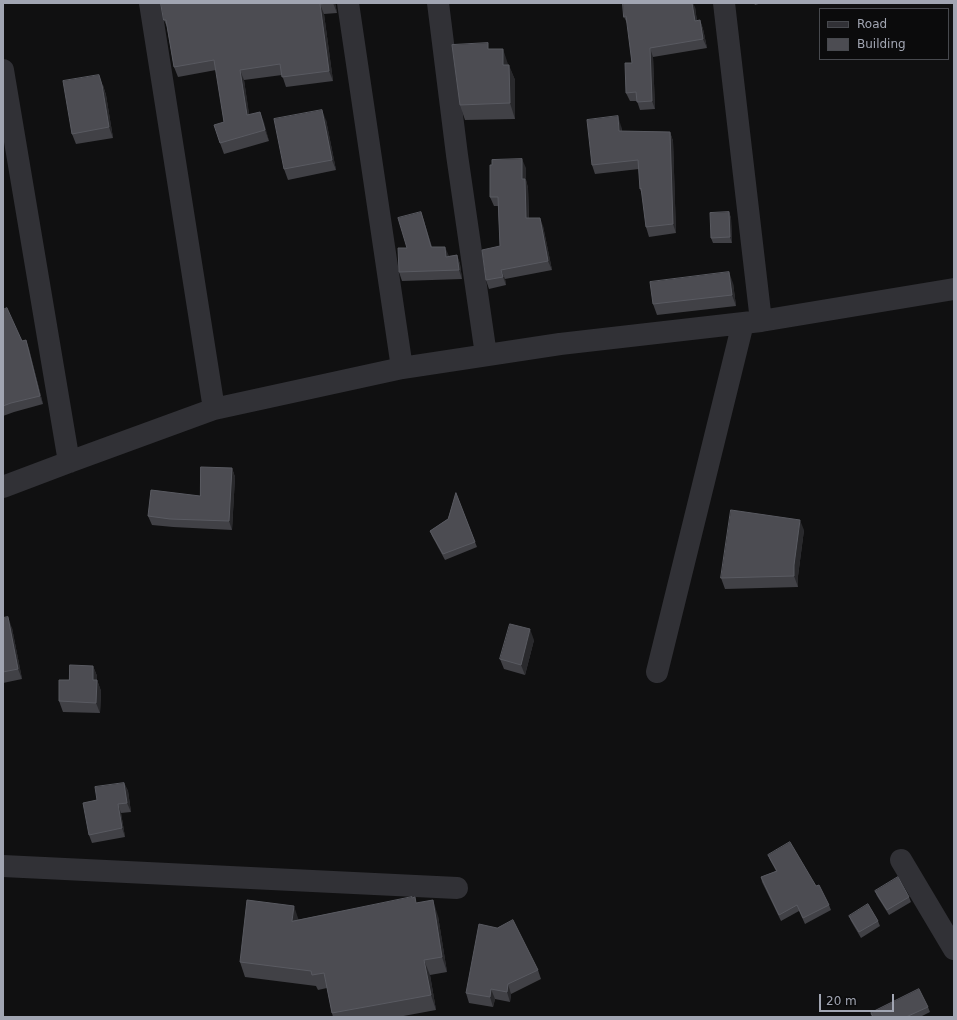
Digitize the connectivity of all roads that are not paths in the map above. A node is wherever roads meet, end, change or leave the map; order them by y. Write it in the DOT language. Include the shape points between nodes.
graph roads {
  1 [pos="150,3"];
  2 [pos="348,3"];
  3 [pos="438,3"];
  4 [pos="724,3"];
  5 [pos="3,70"];
  6 [pos="954,289"];
  7 [pos="752,322"];
  8 [pos="486,355"];
  9 [pos="402,368"];
  10 [pos="214,409"];
  11 [pos="69,462"];
  12 [pos="3,487"];
  13 [pos="657,672"];
  14 [pos="901,860"];
  15 [pos="3,866"];
  16 [pos="457,888"];
  17 [pos="954,949"];
  1 -- 10 [label="street"];
  2 -- 9 [label="street"];
  3 -- 8 [label="street"];
  4 -- 7 [label="street"];
  5 -- 11 [label="street"];
  6 -- 7 [label="street"];
  7 -- 8 [label="street"];
  7 -- 13 [label="street"];
  8 -- 9 [label="street"];
  9 -- 10 [label="street"];
  10 -- 11 [label="street"];
  11 -- 12 [label="street"];
  14 -- 17 [label="street"];
  15 -- 16 [label="street"];
}
